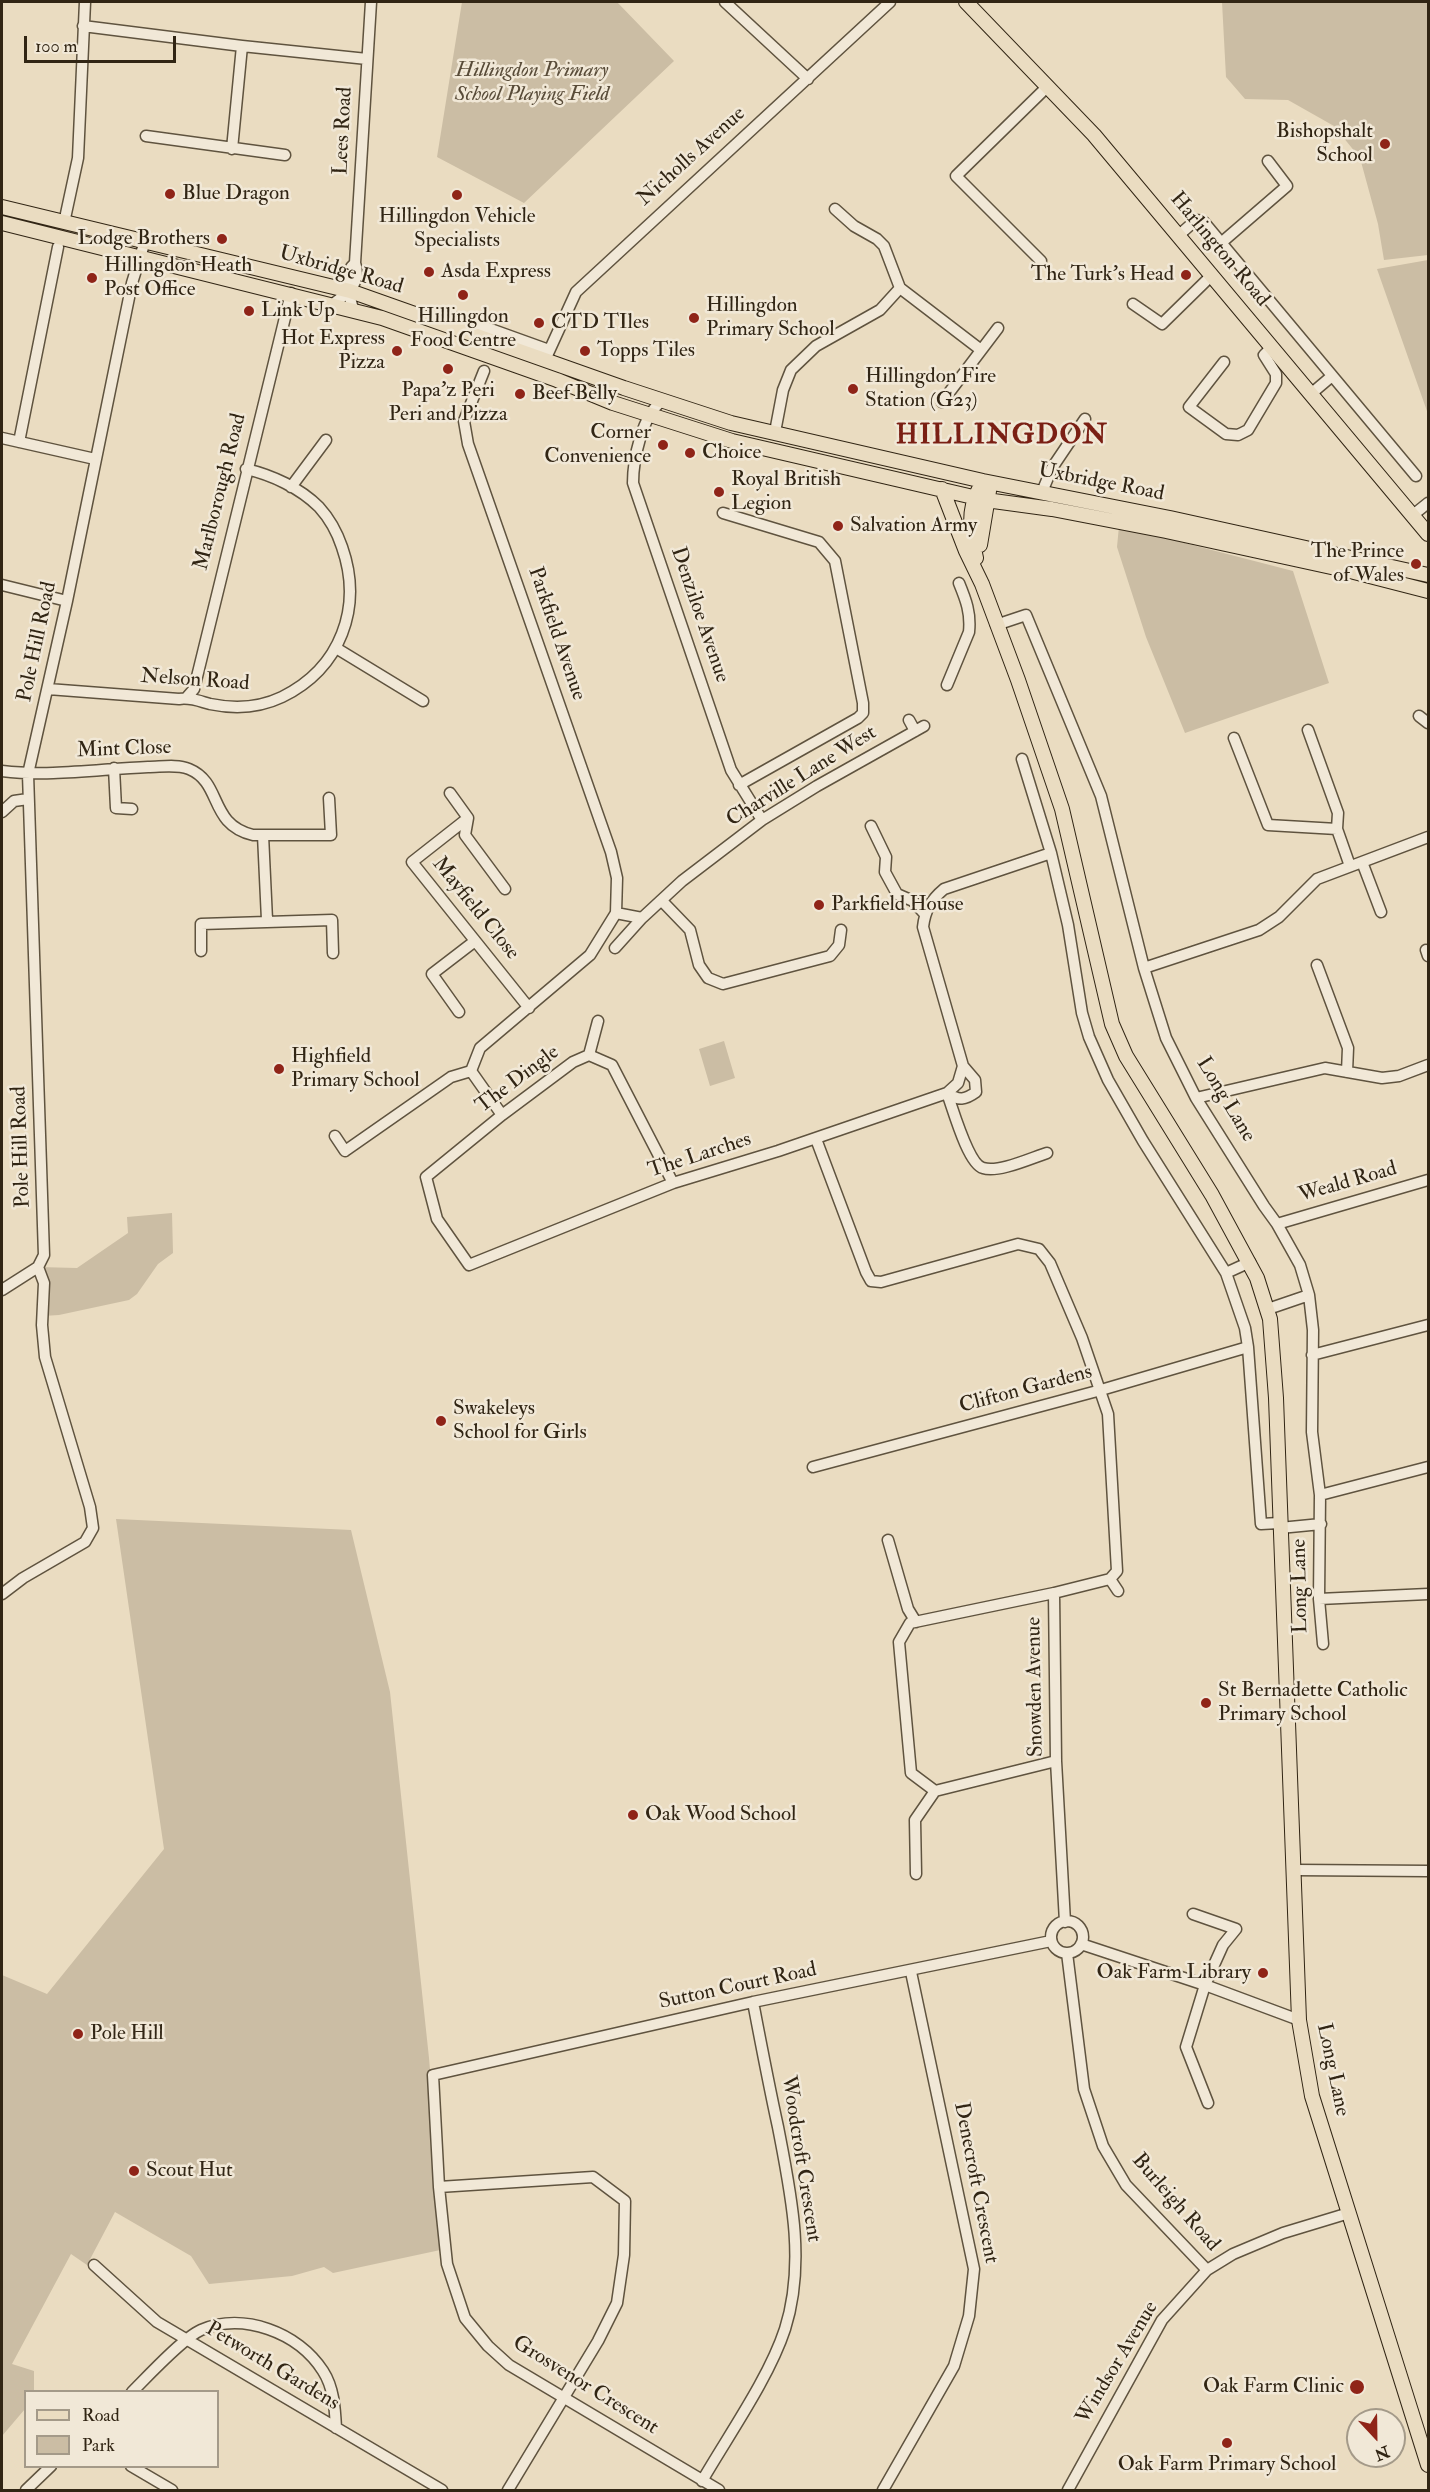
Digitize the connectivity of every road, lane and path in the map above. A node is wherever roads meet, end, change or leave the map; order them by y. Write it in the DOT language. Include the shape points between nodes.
graph roads {
  1 [pos="85,2"];
  2 [pos="371,2"];
  3 [pos="725,2"];
  4 [pos="890,2"];
  5 [pos="966,2"];
  6 [pos="83,26"];
  7 [pos="242,46"];
  8 [pos="367,59"];
  9 [pos="808,79"];
  10 [pos="1048,86"];
  11 [pos="146,136"];
  12 [pos="232,149"];
  13 [pos="285,155"];
  14 [pos="1268,161"];
  15 [pos="2,207"];
  16 [pos="835,208"];
  17 [pos="2,223"];
  18 [pos="64,223"];
  19 [pos="1179,235"];
  20 [pos="145,242"];
  21 [pos="1221,243"];
  22 [pos="58,247"];
  23 [pos="140,256"];
  24 [pos="1041,261"];
  25 [pos="1212,276"];
  26 [pos="900,288"];
  27 [pos="350,291"];
  28 [pos="291,293"];
  29 [pos="333,304"];
  30 [pos="1133,304"];
  31 [pos="353,309"];
  32 [pos="998,328"];
  33 [pos="1272,346"];
  34 [pos="981,350"];
  35 [pos="547,355"];
  36 [pos="1224,362"];
  37 [pos="484,371"];
  38 [pos="1332,376"];
  39 [pos="1312,393"];
  40 [pos="662,401"];
  41 [pos="942,402"];
  42 [pos="650,415"];
  43 [pos="1085,420"];
  44 [pos="731,423"];
  45 [pos="775,432"];
  46 [pos="2,438"];
  47 [pos="326,440"];
  48 [pos="732,441"];
  49 [pos="19,442"];
  50 [pos="95,459"];
  51 [pos="246,469"];
  52 [pos="1416,476"];
  53 [pos="987,482"];
  54 [pos="291,487"];
  55 [pos="942,489"];
  56 [pos="1042,492"];
  57 [pos="981,498"];
  58 [pos="1428,503"];
  59 [pos="723,513"];
  60 [pos="1413,515"];
  61 [pos="1428,534"];
  62 [pos="1428,575"];
  63 [pos="959,583"];
  64 [pos="983,584"];
  65 [pos="2,585"];
  66 [pos="1428,591"];
  67 [pos="67,601"];
  68 [pos="967,602"];
  69 [pos="996,625"];
  70 [pos="336,648"];
  71 [pos="947,685"];
  72 [pos="48,689"];
  73 [pos="187,697"];
  74 [pos="423,701"];
  75 [pos="909,720"];
  76 [pos="1308,730"];
  77 [pos="1234,738"];
  78 [pos="1022,759"];
  79 [pos="114,768"];
  80 [pos="2,771"];
  81 [pos="28,774"];
  82 [pos="739,785"];
  83 [pos="450,793"];
  84 [pos="329,798"];
  85 [pos="28,799"];
  86 [pos="132,809"];
  87 [pos="2,812"];
  88 [pos="468,818"];
  89 [pos="762,820"];
  90 [pos="871,826"];
  91 [pos="1337,829"];
  92 [pos="263,835"];
  93 [pos="1428,837"];
  94 [pos="1051,853"];
  95 [pos="1362,862"];
  96 [pos="1350,866"];
  97 [pos="505,890"];
  98 [pos="662,901"];
  99 [pos="1381,912"];
  100 [pos="616,913"];
  101 [pos="924,914"];
  102 [pos="642,918"];
  103 [pos="267,920"];
  104 [pos="842,930"];
  105 [pos="475,941"];
  106 [pos="615,948"];
  107 [pos="201,951"];
  108 [pos="333,953"];
  109 [pos="1317,965"];
  110 [pos="1144,968"];
  111 [pos="529,1008"];
  112 [pos="459,1012"];
  113 [pos="598,1022"];
  114 [pos="589,1055"];
  115 [pos="1428,1065"];
  116 [pos="963,1066"];
  117 [pos="471,1071"];
  118 [pos="1347,1071"];
  119 [pos="947,1093"];
  120 [pos="1196,1098"];
  121 [pos="502,1115"];
  122 [pos="335,1136"];
  123 [pos="816,1139"];
  124 [pos="1047,1153"];
  125 [pos="1428,1180"];
  126 [pos="673,1183"];
  127 [pos="1277,1224"];
  128 [pos="1250,1262"];
  129 [pos="469,1265"];
  130 [pos="38,1267"];
  131 [pos="1226,1273"];
  132 [pos="2,1290"];
  133 [pos="1309,1295"];
  134 [pos="1268,1310"];
  135 [pos="1428,1325"];
  136 [pos="1248,1347"];
  137 [pos="1312,1355"];
  138 [pos="1101,1390"];
  139 [pos="813,1467"];
  140 [pos="1428,1467"];
  141 [pos="1320,1495"];
  142 [pos="1321,1524"];
  143 [pos="1280,1525"];
  144 [pos="888,1540"];
  145 [pos="1110,1579"];
  146 [pos="1118,1591"];
  147 [pos="1054,1593"];
  148 [pos="2,1594"];
  149 [pos="1428,1594"];
  150 [pos="1319,1599"];
  151 [pos="916,1622"];
  152 [pos="1323,1644"];
  153 [pos="1056,1761"];
  154 [pos="935,1791"];
  155 [pos="1295,1870"];
  156 [pos="1428,1871"];
  157 [pos="916,1874"];
  158 [pos="1193,1914"];
  159 [pos="1065,1922"];
  160 [pos="1052,1941"];
  161 [pos="1081,1944"];
  162 [pos="1066,1953"];
  163 [pos="911,1972"];
  164 [pos="1205,1985"];
  165 [pos="753,2002"];
  166 [pos="1299,2020"];
  167 [pos="433,2075"];
  168 [pos="1208,2103"];
  169 [pos="439,2187"];
  170 [pos="1348,2213"];
  171 [pos="94,2265"];
  172 [pos="1207,2270"];
  173 [pos="187,2340"];
  174 [pos="133,2390"];
  175 [pos="564,2399"];
  176 [pos="336,2428"];
  177 [pos="1428,2465"];
  178 [pos="49,2468"];
  179 [pos="134,2468"];
  180 [pos="702,2481"];
  181 [pos="26,2490"];
  182 [pos="172,2490"];
  183 [pos="442,2490"];
  184 [pos="508,2490"];
  185 [pos="719,2490"];
  186 [pos="883,2490"];
  187 [pos="1068,2490"];
  1 -- 6 [label="street"];
  2 -- 8 [label="street, Lees Road"];
  3 -- 9 [label="street"];
  4 -- 9 [label="street, Nicholls Avenue"];
  5 -- 10 [label="main road, Harlington Road"];
  6 -- 7 [label="street"];
  6 -- 18 [label="street" via="78,158"];
  7 -- 8 [label="street"];
  7 -- 12 [label="street"];
  8 -- 27 [label="street, Lees Road" via="357,269"];
  9 -- 35 [label="street, Nicholls Avenue" via="576,292"];
  10 -- 19 [label="main road, Harlington Road"];
  10 -- 24 [label="street" via="956,176"];
  11 -- 12 [label="street"];
  12 -- 13 [label="street"];
  14 -- 21 [label="street" via="1287,186"];
  15 -- 18 [label="main road, Uxbridge Road"];
  16 -- 26 [label="street" via="884,246"];
  17 -- 23 [label="main road, Uxbridge Road"];
  18 -- 20 [label="main road, Uxbridge Road"];
  19 -- 21 [label="street" via="1199,220"];
  19 -- 25 [label="main road, Harlington Road"];
  20 -- 23 [label="street, Pole Hill Road"];
  20 -- 27 [label="main road, Uxbridge Road"];
  21 -- 38 [label="street"];
  22 -- 49 [label="street"];
  23 -- 28 [label="main road, Uxbridge Road"];
  23 -- 50 [label="street, Pole Hill Road"];
  25 -- 30 [label="street" via="1162,324"];
  25 -- 33 [label="main road, Harlington Road"];
  26 -- 34 [label="street"];
  26 -- 45 [label="street" via="879,310 816,346 791,370"];
  27 -- 29 [label="street"];
  27 -- 31 [label="street, Lees Road"];
  27 -- 35 [label="main road, Uxbridge Road"];
  28 -- 29 [label="main road, Uxbridge Road"];
  28 -- 51 [label="street, Marlborough Road"];
  29 -- 31 [label="main road, Uxbridge Road"];
  31 -- 42 [label="main road, Uxbridge Road"];
  32 -- 34 [label="street"];
  33 -- 36 [label="street" via="1264,355 1276,374 1276,383 1248,430 1238,435 1226,434 1189,407"];
  33 -- 39 [label="main road, Harlington Road"];
  34 -- 41 [label="street"];
  35 -- 40 [label="main road, Uxbridge Road"];
  37 -- 100 [label="street, Parkfield Avenue" via="464,421 468,444 611,852 617,879"];
  38 -- 39 [label="street"];
  38 -- 52 [label="street"];
  39 -- 60 [label="main road, Harlington Road"];
  40 -- 42 [label="street"];
  40 -- 44 [label="main road, Uxbridge Road"];
  42 -- 48 [label="main road, Uxbridge Road"];
  42 -- 82 [label="street, Denziloe Avenue" via="633,464 633,483 730,770"];
  43 -- 56 [label="street" via="1052,468"];
  44 -- 45 [label="main road, Uxbridge Road"];
  44 -- 48 [label="street"];
  45 -- 53 [label="main road, Uxbridge Road"];
  46 -- 49 [label="street"];
  47 -- 54 [label="street"];
  48 -- 55 [label="main road, Uxbridge Road"];
  49 -- 50 [label="street"];
  50 -- 67 [label="street, Pole Hill Road"];
  51 -- 54 [label="street, Nelson Road"];
  51 -- 73 [label="street, Marlborough Road" via="194,689"];
  53 -- 56 [label="main road, Uxbridge Road"];
  53 -- 57 [label="main road, Long Lane"];
  54 -- 70 [label="street, Nelson Road" via="328,518 345,554 350,601"];
  55 -- 57 [label="main road, Uxbridge Road"];
  55 -- 64 [label="main road, Long Lane"];
  56 -- 62 [label="main road, Uxbridge Road"];
  57 -- 64 [label="main road, Long Lane"];
  57 -- 66 [label="main road, Uxbridge Road" via="1177,533"];
  58 -- 60 [label="street"];
  59 -- 82 [label="street" via="819,542 835,561 863,703 863,713 836,731"];
  60 -- 61 [label="main road, Harlington Road"];
  63 -- 68 [label="street"];
  64 -- 68 [label="street"];
  64 -- 69 [label="main road, Long Lane"];
  65 -- 67 [label="street"];
  67 -- 72 [label="street, Pole Hill Road"];
  68 -- 71 [label="street" via="969,632"];
  69 -- 110 [label="street, Long Lane" via="1026,615 1101,796"];
  69 -- 128 [label="main road, Long Lane" via="1065,821 1112,1024 1126,1056"];
  70 -- 73 [label="street, Nelson Road" via="309,679 271,702 234,707"];
  70 -- 74 [label="street"];
  72 -- 73 [label="street, Nelson Road"];
  72 -- 81 [label="street, Pole Hill Road"];
  75 -- 89 [label="street, Charville Lane West" via="920,729"];
  76 -- 91 [label="street" via="1338,813"];
  77 -- 91 [label="street" via="1268,825"];
  78 -- 94 [label="street, Long Lane"];
  79 -- 81 [label="street, Mint Close"];
  79 -- 86 [label="street" via="116,808"];
  79 -- 92 [label="street, Mint Close" via="190,769 207,784 228,824 243,833"];
  80 -- 81 [label="street, Mint Close"];
  81 -- 85 [label="street, Pole Hill Road"];
  82 -- 89 [label="street, Denziloe Avenue"];
  83 -- 88 [label="street"];
  84 -- 92 [label="street, Mint Close" via="331,835"];
  85 -- 87 [label="street" via="14,801"];
  85 -- 130 [label="street, Pole Hill Road" via="44,1247"];
  88 -- 97 [label="street" via="465,835"];
  88 -- 105 [label="street, Mayfield Close" via="412,862"];
  89 -- 98 [label="street, Charville Lane West"];
  90 -- 101 [label="street" via="885,857 885,872 897,894 914,901"];
  91 -- 96 [label="street"];
  92 -- 103 [label="street"];
  93 -- 95 [label="street"];
  94 -- 101 [label="street" via="944,889 932,899"];
  94 -- 131 [label="street, Long Lane" via="1089,1037 1143,1141"];
  95 -- 96 [label="street"];
  95 -- 99 [label="street"];
  96 -- 110 [label="street" via="1317,879 1279,917 1259,930"];
  98 -- 102 [label="street, Charville Lane West"];
  98 -- 104 [label="street" via="690,930 699,965 708,978 723,984 830,956 839,945"];
  100 -- 102 [label="street"];
  100 -- 111 [label="street" via="590,955"];
  101 -- 116 [label="street, The Larches" via="923,927"];
  102 -- 106 [label="street, Charville Lane West"];
  103 -- 107 [label="street" via="201,924"];
  103 -- 108 [label="street" via="332,920"];
  105 -- 111 [label="street, Mayfield Close"];
  105 -- 112 [label="street" via="432,974"];
  109 -- 118 [label="street" via="1348,1048"];
  110 -- 120 [label="street, Long Lane" via="1166,1038"];
  111 -- 117 [label="street" via="480,1048"];
  113 -- 114 [label="street"];
  114 -- 121 [label="street, The Dingle" via="573,1062"];
  114 -- 126 [label="street, The Dingle" via="612,1065"];
  115 -- 118 [label="street" via="1382,1078"];
  116 -- 119 [label="street" via="958,1083"];
  116 -- 119 [label="street, The Larches" via="975,1080 976,1092 967,1099 956,1099"];
  117 -- 121 [label="street"];
  117 -- 122 [label="street" via="451,1077 345,1151"];
  118 -- 120 [label="street" via="1308,1071"];
  119 -- 123 [label="street, The Larches"];
  119 -- 124 [label="street" via="972,1160 982,1168 997,1168"];
  120 -- 127 [label="street, Long Lane"];
  121 -- 129 [label="street, The Dingle" via="426,1177 437,1219"];
  123 -- 126 [label="street, The Larches"];
  123 -- 138 [label="street" via="872,1281 1018,1244 1039,1249 1050,1263"];
  125 -- 127 [label="street, Weald Road"];
  126 -- 129 [label="street, The Larches"];
  127 -- 133 [label="street, Long Lane" via="1299,1265"];
  128 -- 131 [label="street"];
  128 -- 134 [label="main road, Long Lane"];
  130 -- 132 [label="street"];
  130 -- 148 [label="street, Pole Hill Road" via="44,1283 45,1357 93,1528 78,1548"];
  131 -- 136 [label="street, Long Lane"];
  133 -- 134 [label="street"];
  133 -- 137 [label="street, Long Lane"];
  134 -- 143 [label="main road, Long Lane" via="1276,1398"];
  135 -- 137 [label="street"];
  136 -- 138 [label="street, Clifton Gardens"];
  136 -- 143 [label="street, Long Lane" via="1261,1524"];
  137 -- 141 [label="street, Long Lane" via="1312,1432"];
  138 -- 139 [label="street, Clifton Gardens"];
  138 -- 145 [label="street" via="1108,1414 1117,1571"];
  140 -- 141 [label="street"];
  141 -- 142 [label="street, Long Lane"];
  142 -- 143 [label="street"];
  142 -- 150 [label="street, Long Lane"];
  143 -- 155 [label="main road, Long Lane"];
  144 -- 151 [label="street" via="908,1609"];
  145 -- 146 [label="street"];
  145 -- 147 [label="street, Snowden Avenue"];
  147 -- 151 [label="street"];
  147 -- 153 [label="street, Snowden Avenue"];
  149 -- 150 [label="street"];
  150 -- 152 [label="street, Long Lane"];
  151 -- 154 [label="street" via="910,1623 899,1642 910,1773"];
  153 -- 154 [label="street"];
  153 -- 159 [label="street, Snowden Avenue"];
  154 -- 157 [label="street" via="915,1820"];
  155 -- 156 [label="street"];
  155 -- 166 [label="main road, Long Lane"];
  158 -- 164 [label="street" via="1236,1929 1223,1945"];
  159 -- 160 [label="street" via="1054,1928"];
  159 -- 161 [label="street" via="1079,1928"];
  160 -- 162 [label="street" via="1057,1950"];
  160 -- 163 [label="street, Sutton Court Road"];
  161 -- 162 [label="street"];
  161 -- 164 [label="street"];
  162 -- 172 [label="street, Burleigh Road" via="1084,2089 1103,2146 1126,2185"];
  163 -- 165 [label="street, Sutton Court Road"];
  163 -- 186 [label="street, Denecroft Crescent" via="974,2269 969,2316 954,2366"];
  164 -- 166 [label="street"];
  164 -- 168 [label="street" via="1186,2047"];
  165 -- 167 [label="street, Sutton Court Road"];
  165 -- 180 [label="street, Woodcroft Crescent" via="796,2234 795,2279 785,2329 769,2368"];
  166 -- 170 [label="main road, Long Lane" via="1312,2096"];
  167 -- 169 [label="street, Grosvenor Crescent"];
  169 -- 175 [label="street, Grosvenor Crescent" via="447,2264 465,2318 509,2365"];
  169 -- 175 [label="street" via="593,2177 625,2201 624,2255 617,2303"];
  170 -- 172 [label="street, Windsor Avenue" via="1283,2233 1233,2254"];
  170 -- 177 [label="main road, Long Lane"];
  171 -- 173 [label="street, Petworth Gardens" via="157,2322"];
  172 -- 187 [label="street, Windsor Avenue" via="1162,2320"];
  173 -- 174 [label="street"];
  173 -- 176 [label="street, Petworth Gardens"];
  173 -- 176 [label="street, Petworth Gardens" via="198,2331 232,2323 253,2325 286,2338 314,2359 324,2372 335,2406"];
  175 -- 180 [label="street, Grosvenor Crescent"];
  175 -- 184 [label="street"];
  176 -- 183 [label="street, Petworth Gardens"];
  178 -- 181 [label="street"];
  179 -- 182 [label="street"];
  180 -- 185 [label="street, Grosvenor Crescent"];
}
